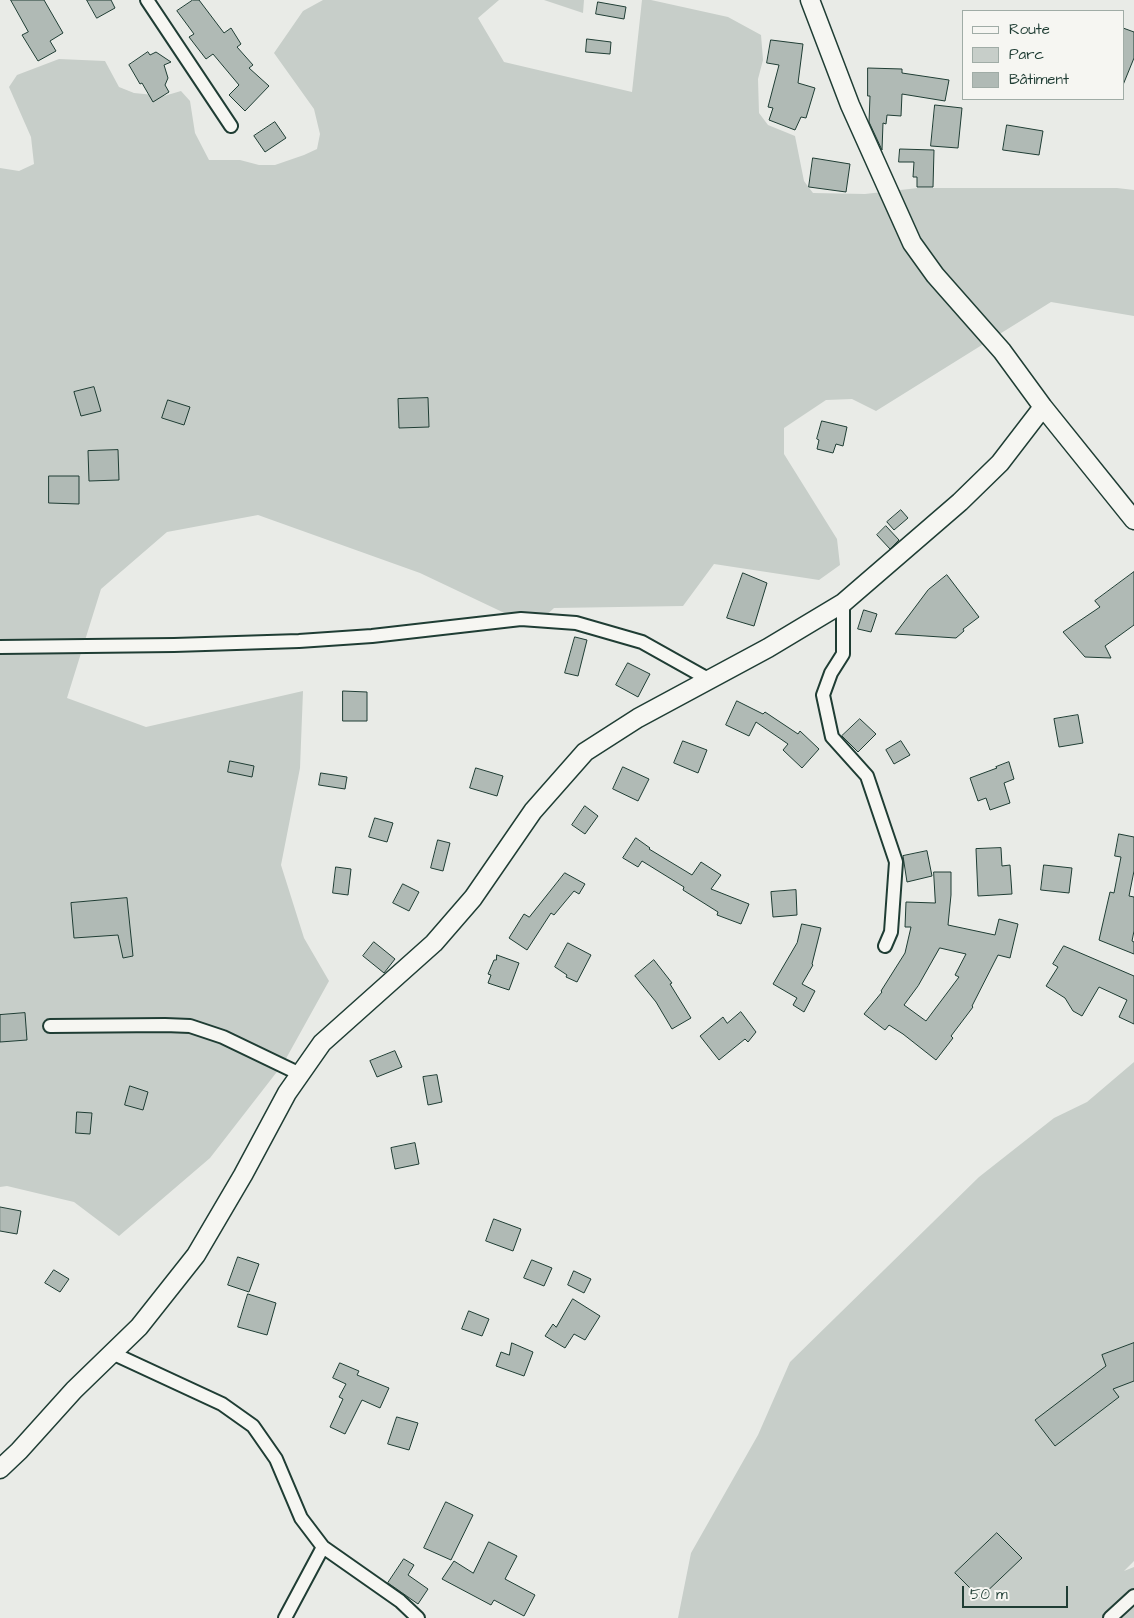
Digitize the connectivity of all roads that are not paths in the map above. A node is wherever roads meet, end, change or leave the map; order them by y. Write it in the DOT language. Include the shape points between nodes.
graph roads {
  1 [pos="147,0"];
  2 [pos="810,0"];
  3 [pos="232,126"];
  4 [pos="1043,407"];
  5 [pos="1134,520"];
  6 [pos="843,602"];
  7 [pos="0,647"];
  8 [pos="708,679"];
  9 [pos="885,946"];
  10 [pos="50,1026"];
  11 [pos="300,1074"];
  12 [pos="112,1353"];
  13 [pos="0,1469"];
  14 [pos="323,1548"];
  15 [pos="1134,1596"];
  16 [pos="285,1618"];
  17 [pos="418,1618"];
  18 [pos="1110,1618"];
  1 -- 3 [label="street"];
  2 -- 4 [label="street" via="850,105 912,243 934,275 1002,351"];
  4 -- 5 [label="street"];
  4 -- 6 [label="street" via="1000,463 960,502"];
  6 -- 8 [label="street" via="768,648"];
  6 -- 9 [label="street" via="843,654 831,673 824,695 832,737 867,776 896,862 892,932"];
  7 -- 8 [label="street" via="299,641 521,619 576,623 642,642"];
  8 -- 11 [label="street" via="584,752 533,811 472,898 434,943 322,1043"];
  10 -- 11 [label="street" via="190,1026 223,1037"];
  11 -- 12 [label="street" via="196,1255 139,1327"];
  12 -- 13 [label="street"];
  12 -- 14 [label="street" via="222,1404 253,1426 276,1459 301,1518"];
  14 -- 16 [label="street"];
  14 -- 17 [label="street" via="400,1601"];
  15 -- 18 [label="street"];
}
